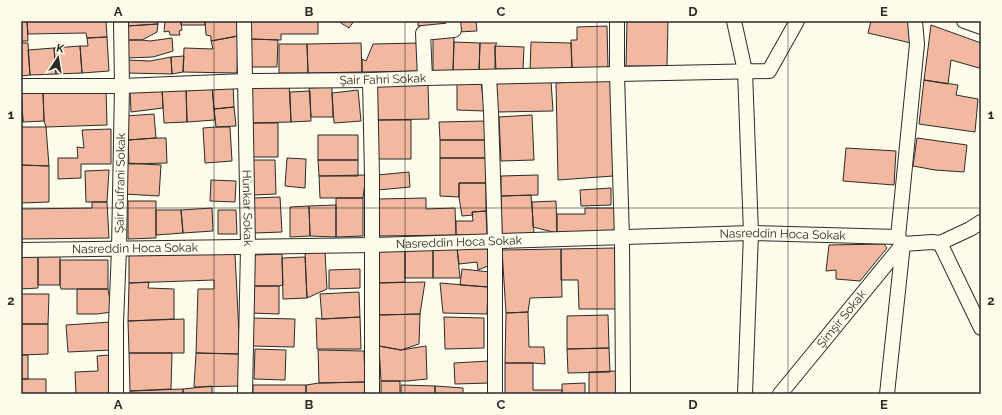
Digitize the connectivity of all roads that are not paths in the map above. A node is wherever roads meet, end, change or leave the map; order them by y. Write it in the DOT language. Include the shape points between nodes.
graph roads {
  1 [pos="121,21"];
  2 [pos="244,21"];
  3 [pos="453,21"];
  4 [pos="618,21"];
  5 [pos="734,21"];
  6 [pos="797,21"];
  7 [pos="915,21"];
  8 [pos="964,21"];
  9 [pos="981,27"];
  10 [pos="745,71"];
  11 [pos="616,75"];
  12 [pos="489,77"];
  13 [pos="426,78"];
  14 [pos="370,80"];
  15 [pos="245,81"];
  16 [pos="21,86"];
  17 [pos="122,86"];
  18 [pos="981,222"];
  19 [pos="751,233"];
  20 [pos="622,238"];
  21 [pos="495,241"];
  22 [pos="900,241"];
  23 [pos="940,244"];
  24 [pos="373,245"];
  25 [pos="248,247"];
  26 [pos="119,249"];
  27 [pos="21,250"];
  28 [pos="981,328"];
  29 [pos="116,394"];
  30 [pos="245,394"];
  31 [pos="372,394"];
  32 [pos="495,394"];
  33 [pos="622,394"];
  34 [pos="744,394"];
  35 [pos="780,394"];
  36 [pos="887,394"];
  1 -- 17 [label="street, Şair Gufrani Sokak"];
  2 -- 15 [label="street, Hünkar Sokak"];
  3 -- 13 [label="street" via="454,30 423,33"];
  4 -- 11 [label="street"];
  5 -- 10 [label="street"];
  6 -- 10 [label="street, Şair Fahri Sokak" via="769,71"];
  7 -- 22 [label="street" via="916,44"];
  8 -- 9 [label="street"];
  10 -- 11 [label="street, Şair Fahri Sokak"];
  10 -- 19 [label="street"];
  11 -- 12 [label="street, Şair Fahri Sokak"];
  11 -- 20 [label="street"];
  12 -- 13 [label="street, Şair Fahri Sokak"];
  12 -- 21 [label="street"];
  13 -- 14 [label="street, Şair Fahri Sokak"];
  14 -- 15 [label="street, Şair Fahri Sokak"];
  14 -- 24 [label="street"];
  15 -- 17 [label="street, Şair Fahri Sokak"];
  15 -- 25 [label="street, Hünkar Sokak"];
  16 -- 17 [label="street, Şair Fahri Sokak"];
  17 -- 26 [label="street, Şair Gufrani Sokak"];
  18 -- 23 [label="street"];
  19 -- 20 [label="street, Nasreddin Hoca Sokak"];
  19 -- 22 [label="street, Nasreddin Hoca Sokak"];
  19 -- 34 [label="street"];
  20 -- 21 [label="street, Nasreddin Hoca Sokak"];
  20 -- 33 [label="street"];
  21 -- 24 [label="street, Nasreddin Hoca Sokak"];
  21 -- 32 [label="street"];
  22 -- 23 [label="street, Nasreddin Hoca Sokak"];
  22 -- 35 [label="street, Şimşir Sokak"];
  22 -- 36 [label="street"];
  23 -- 28 [label="street"];
  24 -- 25 [label="street, Nasreddin Hoca Sokak"];
  24 -- 31 [label="street"];
  25 -- 26 [label="street, Nasreddin Hoca Sokak"];
  25 -- 30 [label="street, Hünkar Sokak"];
  26 -- 27 [label="street, Nasreddin Hoca Sokak"];
  26 -- 29 [label="street, Şair Gufrani Sokak"];
}
